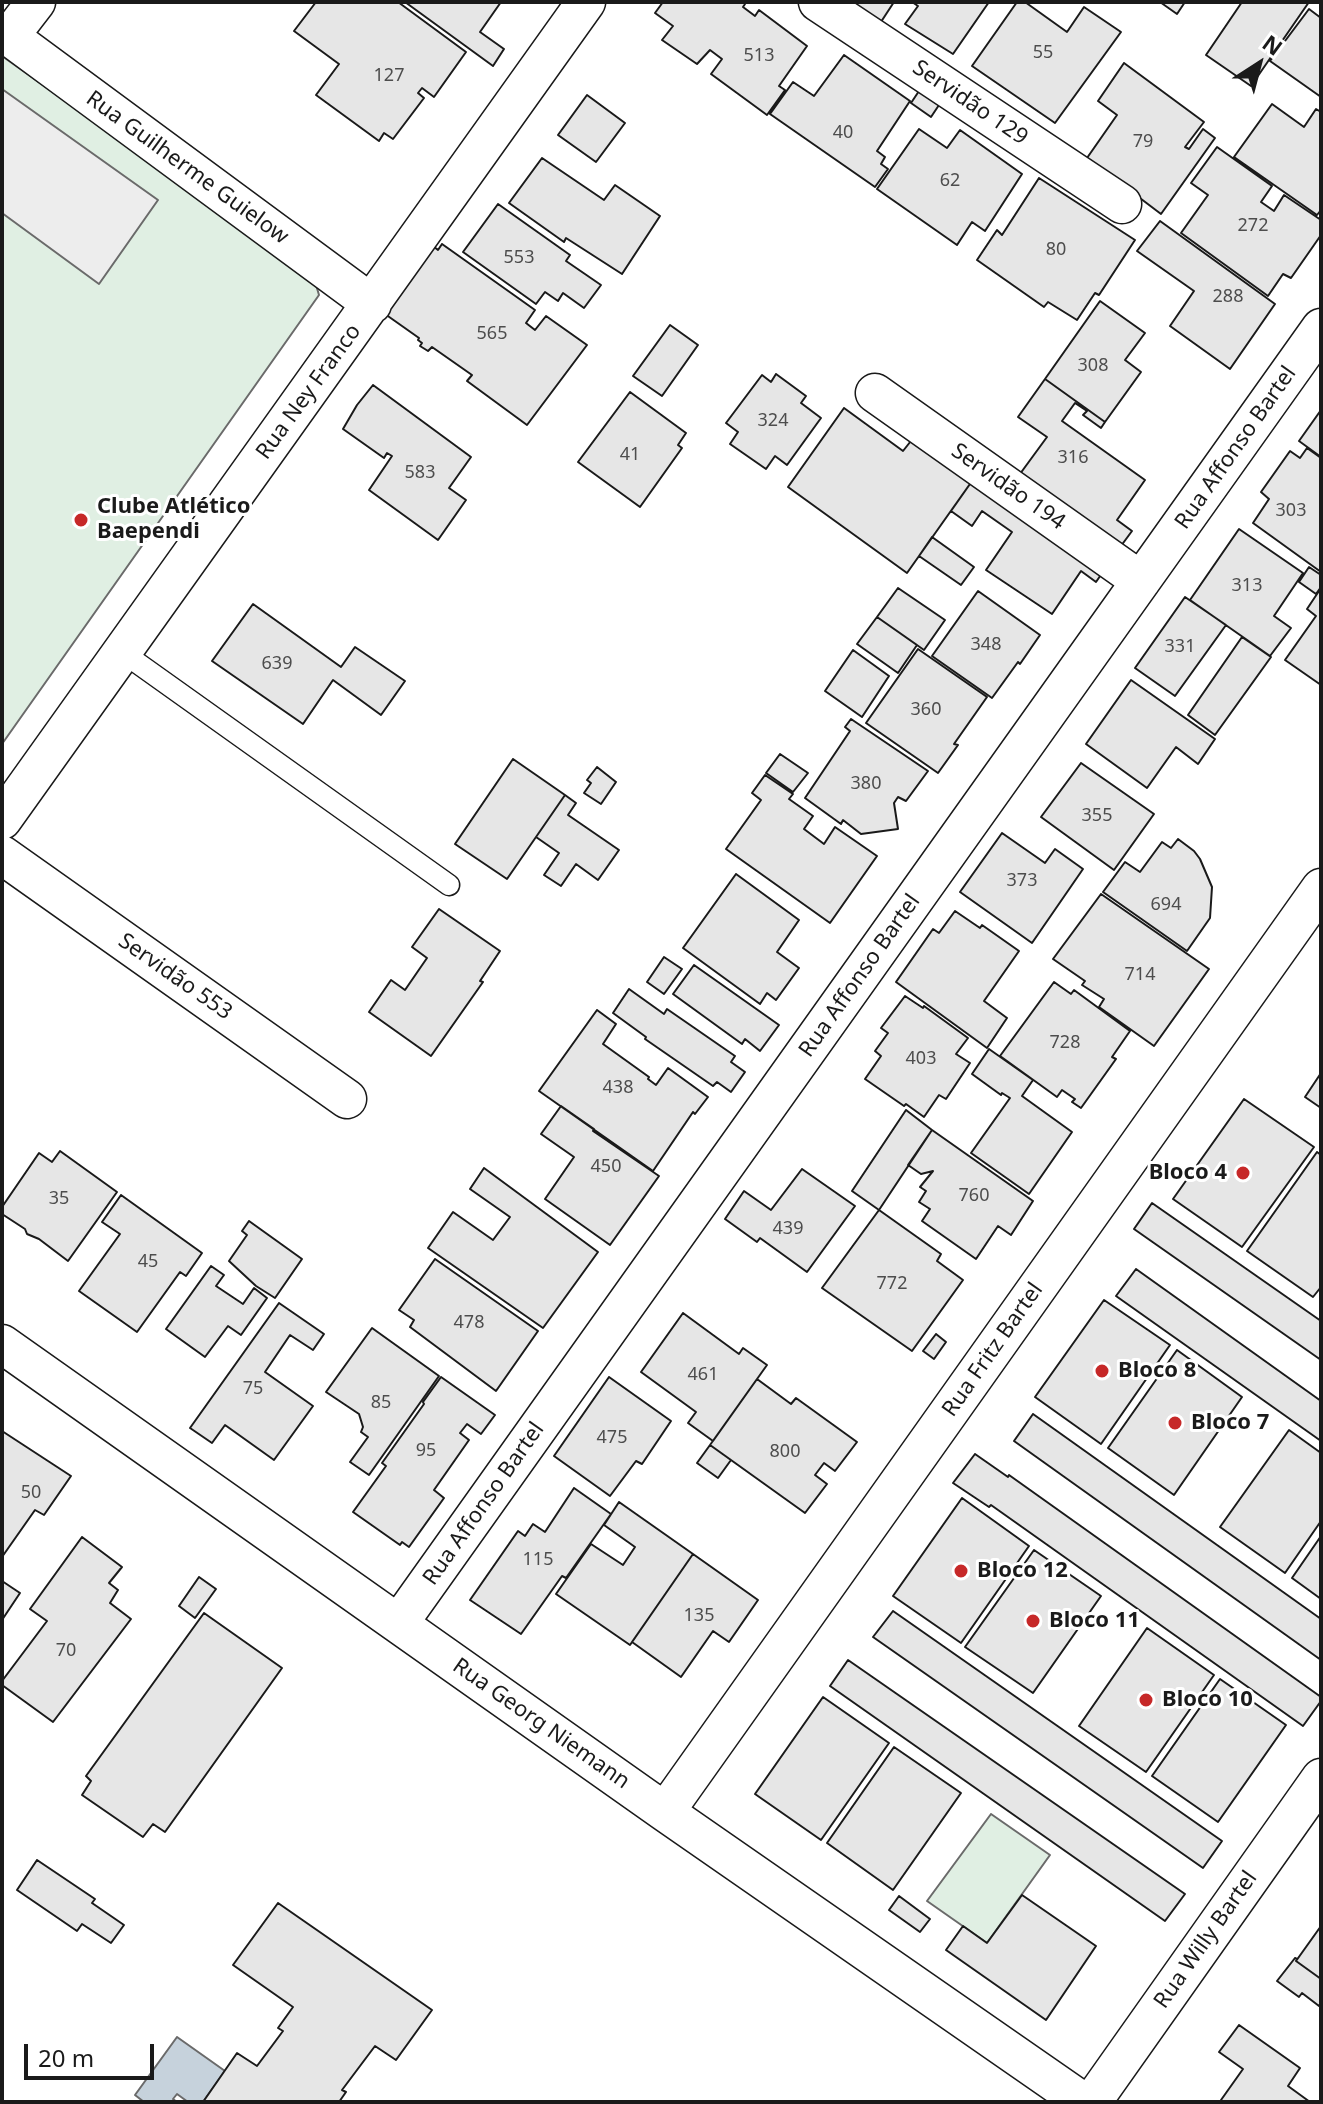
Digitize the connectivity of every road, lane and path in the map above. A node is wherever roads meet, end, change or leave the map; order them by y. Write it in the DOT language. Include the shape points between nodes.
graph roads {
  1 [pos="36,2"];
  2 [pos="586,2"];
  3 [pos="818,2"];
  4 [pos="6,34"];
  5 [pos="1122,204"];
  6 [pos="372,304"];
  7 [pos="1321,328"];
  8 [pos="875,393"];
  9 [pos="1141,581"];
  10 [pos="122,652"];
  11 [pos="2,820"];
  12 [pos="2,855"];
  13 [pos="449,885"];
  14 [pos="1321,888"];
  15 [pos="347,1099"];
  16 [pos="2,1344"];
  17 [pos="399,1623"];
  18 [pos="1321,1778"];
  19 [pos="665,1812"];
  20 [pos="1083,2102"];
  21 [pos="1092,2102"];
  1 -- 4 [label="street"];
  2 -- 6 [label="street, Rua Ney Franco"];
  3 -- 5 [label="street, Servidão 129"];
  4 -- 6 [label="street, Rua Guilherme Guielow"];
  6 -- 10 [label="street, Rua Ney Franco"];
  7 -- 9 [label="street, Rua Affonso Bartel"];
  8 -- 9 [label="street, Servidão 194"];
  9 -- 17 [label="street, Rua Affonso Bartel"];
  10 -- 11 [label="street, Rua Ney Franco"];
  10 -- 13 [label="lane"];
  12 -- 15 [label="street, Servidão 553"];
  14 -- 19 [label="street, Rua Fritz Bartel"];
  16 -- 17 [label="street, Rua Georg Niemann"];
  17 -- 19 [label="street, Rua Georg Niemann"];
  18 -- 21 [label="street, Rua Willy Bartel"];
  19 -- 20 [label="street, Rua Georg Niemann"];
}
